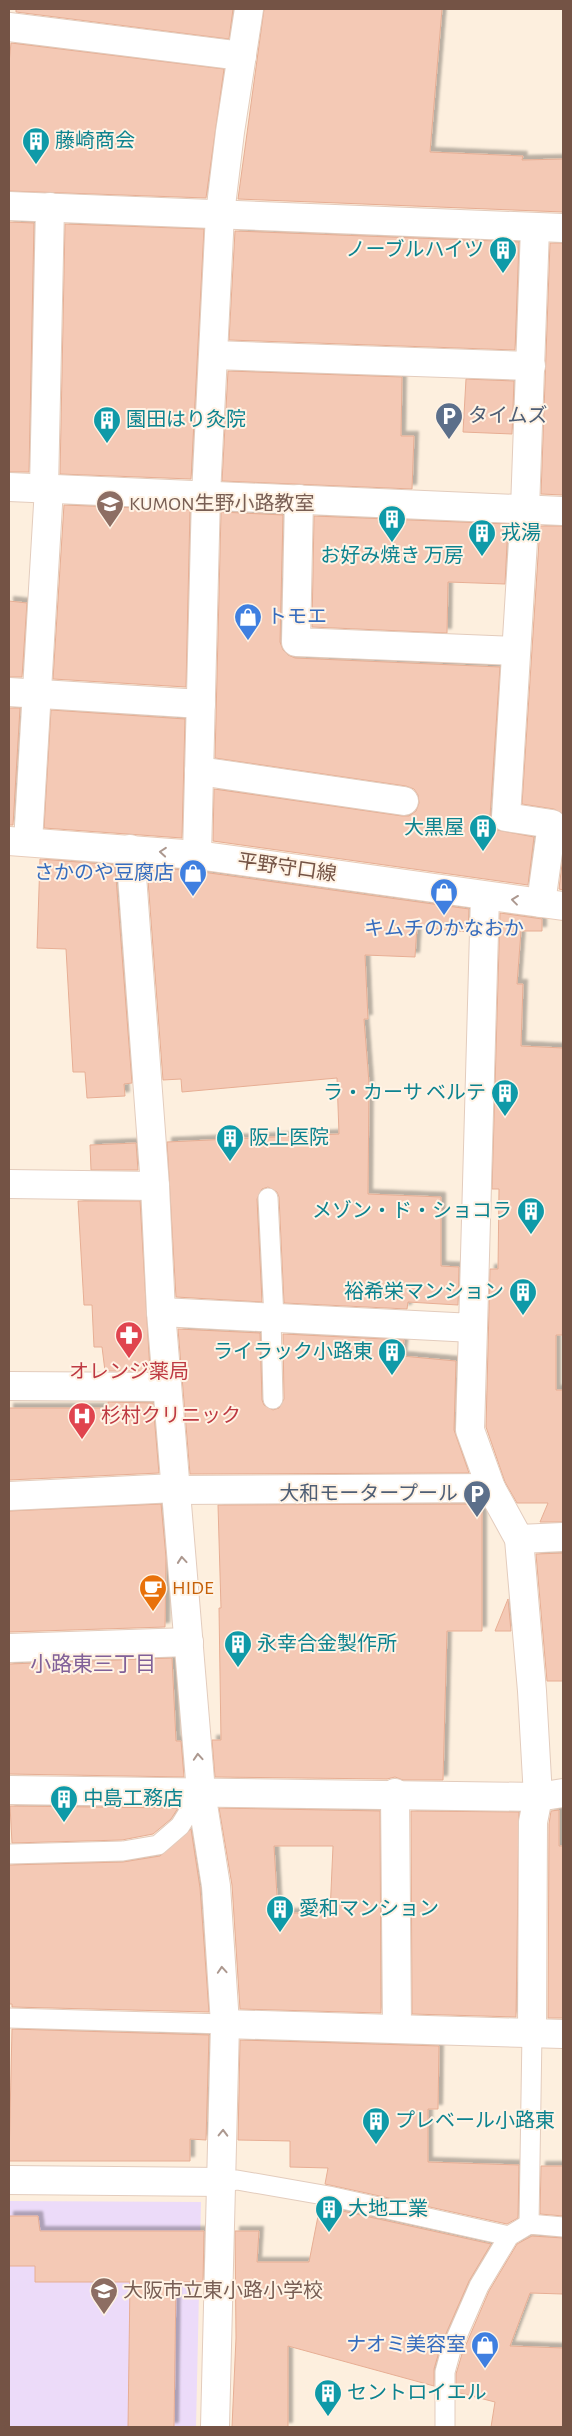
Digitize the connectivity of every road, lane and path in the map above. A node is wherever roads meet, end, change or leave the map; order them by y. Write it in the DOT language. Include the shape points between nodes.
graph roads {
  1 [pos="250,9"];
  2 [pos="9,26"];
  3 [pos="242,56"];
  4 [pos="9,206"];
  5 [pos="50,207"];
  6 [pos="220,214"];
  7 [pos="535,228"];
  8 [pos="563,228"];
  9 [pos="214,355"];
  10 [pos="531,366"];
  11 [pos="9,487"];
  12 [pos="46,488"];
  13 [pos="206,495"];
  14 [pos="299,499"];
  15 [pos="525,509"];
  16 [pos="563,511"];
  17 [pos="516,651"];
  18 [pos="9,692"];
  19 [pos="37,694"];
  20 [pos="201,704"];
  21 [pos="199,771"];
  22 [pos="404,801"];
  23 [pos="18,842"];
  24 [pos="130,849"];
  25 [pos="197,856"];
  26 [pos="485,896"];
  27 [pos="552,904"];
  28 [pos="9,1184"];
  29 [pos="155,1186"];
  30 [pos="268,1198"];
  31 [pos="161,1312"];
  32 [pos="273,1318"];
  33 [pos="473,1328"];
  34 [pos="9,1386"];
  35 [pos="167,1387"];
  36 [pos="273,1399"];
  37 [pos="491,1488"];
  38 [pos="176,1489"];
  39 [pos="9,1496"];
  40 [pos="563,1537"];
  41 [pos="519,1538"];
  42 [pos="189,1642"];
  43 [pos="9,1648"];
  44 [pos="9,1790"];
  45 [pos="201,1792"];
  46 [pos="395,1793"];
  47 [pos="550,1795"];
  48 [pos="9,1854"];
  49 [pos="9,2018"];
  50 [pos="226,2024"];
  51 [pos="397,2029"];
  52 [pos="532,2033"];
  53 [pos="563,2034"];
  54 [pos="9,2180"];
  55 [pos="223,2182"];
  56 [pos="529,2224"];
  57 [pos="563,2227"];
  58 [pos="509,2236"];
  59 [pos="215,2427"];
  60 [pos="445,2427"];
  1 -- 3 [label="street"];
  2 -- 3 [label="street"];
  3 -- 6 [label="street"];
  4 -- 5 [label="street"];
  5 -- 6 [label="street"];
  5 -- 12 [label="street"];
  6 -- 7 [label="street"];
  6 -- 9 [label="street"];
  7 -- 8 [label="street"];
  7 -- 10 [label="street"];
  9 -- 10 [label="street"];
  9 -- 13 [label="street"];
  10 -- 15 [label="street"];
  11 -- 12 [label="street"];
  12 -- 13 [label="street"];
  12 -- 19 [label="street"];
  13 -- 14 [label="street"];
  13 -- 20 [label="street"];
  14 -- 15 [label="street"];
  14 -- 17 [label="street" via="296,642"];
  15 -- 16 [label="street"];
  15 -- 17 [label="street"];
  17 -- 27 [label="street" via="506,817 552,824"];
  18 -- 19 [label="street"];
  19 -- 20 [label="street"];
  19 -- 23 [label="street"];
  20 -- 21 [label="street"];
  21 -- 22 [label="street"];
  21 -- 25 [label="street"];
  23 -- 24 [label="street, 平野守口線"];
  25 -- 24 [label="street, 平野守口線, one-way"];
  24 -- 29 [label="street"];
  25 -- 26 [label="street, 平野守口線"];
  27 -- 26 [label="street, 平野守口線, one-way"];
  26 -- 33 [label="street"];
  28 -- 29 [label="street"];
  29 -- 31 [label="street"];
  30 -- 32 [label="lane"];
  31 -- 32 [label="street"];
  31 -- 35 [label="street"];
  32 -- 33 [label="street"];
  32 -- 36 [label="lane"];
  33 -- 37 [label="street" via="470,1430"];
  34 -- 35 [label="street"];
  35 -- 38 [label="street"];
  37 -- 38 [label="street"];
  37 -- 41 [label="street"];
  38 -- 39 [label="street"];
  42 -- 38 [label="street, one-way"];
  40 -- 41 [label="street"];
  41 -- 47 [label="street" via="532,1691"];
  42 -- 43 [label="street"];
  45 -- 42 [label="street, one-way"];
  44 -- 45 [label="street"];
  45 -- 46 [label="street"];
  45 -- 48 [label="lane" via="180,1826 158,1845 123,1851"];
  50 -- 45 [label="street, one-way" via="216,1886"];
  46 -- 47 [label="street"];
  46 -- 51 [label="street"];
  47 -- 52 [label="street" via="534,1822"];
  49 -- 50 [label="lane"];
  50 -- 51 [label="street"];
  55 -- 50 [label="street, one-way"];
  51 -- 52 [label="street"];
  52 -- 53 [label="street"];
  52 -- 56 [label="lane"];
  54 -- 55 [label="street"];
  55 -- 58 [label="lane" via="237,2180 329,2196"];
  55 -- 59 [label="street"];
  56 -- 57 [label="lane"];
  56 -- 58 [label="lane"];
  58 -- 60 [label="lane" via="479,2286 451,2350 444,2372"];
}
